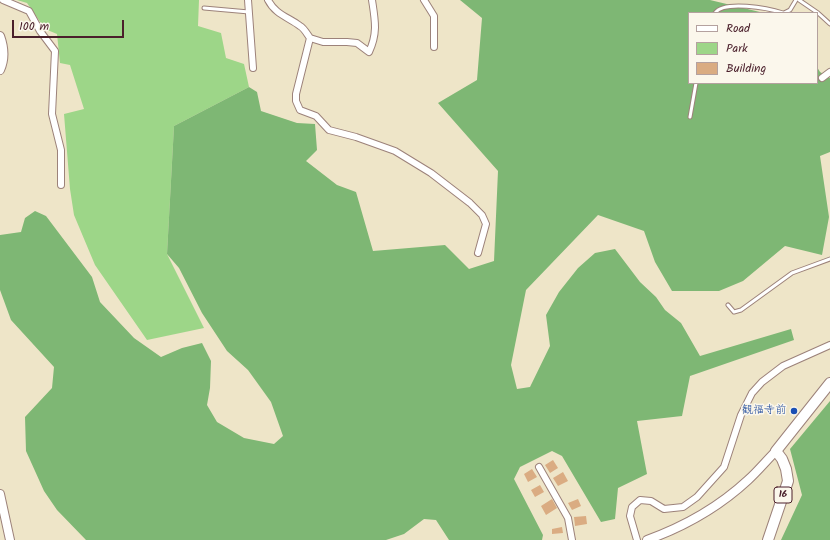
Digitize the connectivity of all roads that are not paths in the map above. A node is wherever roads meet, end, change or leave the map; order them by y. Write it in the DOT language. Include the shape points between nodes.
graph roads {
  1 [pos="2,0"];
  2 [pos="248,0"];
  3 [pos="268,0"];
  4 [pos="372,0"];
  5 [pos="424,0"];
  6 [pos="796,0"];
  7 [pos="799,0"];
  8 [pos="204,8"];
  9 [pos="249,12"];
  10 [pos="716,12"];
  11 [pos="781,12"];
  12 [pos="786,12"];
  13 [pos="817,12"];
  14 [pos="818,13"];
  15 [pos="830,24"];
  16 [pos="0,36"];
  17 [pos="310,38"];
  18 [pos="434,47"];
  19 [pos="253,68"];
  20 [pos="0,70"];
  21 [pos="830,72"];
  22 [pos="822,78"];
  23 [pos="696,84"];
  24 [pos="690,117"];
  25 [pos="62,185"];
  26 [pos="478,253"];
  27 [pos="830,259"];
  28 [pos="728,305"];
  29 [pos="830,345"];
  30 [pos="830,383"];
  31 [pos="776,451"];
  32 [pos="539,467"];
  33 [pos="0,494"];
  34 [pos="10,540"];
  35 [pos="572,540"];
  36 [pos="637,540"];
  37 [pos="647,540"];
  38 [pos="768,540"];
  1 -- 25 [label="street" via="29,11 55,51 52,114 61,150"];
  2 -- 9 [label="street"];
  3 -- 17 [label="street" via="279,14 302,26"];
  4 -- 17 [label="street" via="376,25 374,41 369,52 357,43 323,42"];
  5 -- 18 [label="street" via="434,16"];
  6 -- 12 [label="lane"];
  7 -- 13 [label="lane"];
  8 -- 9 [label="lane"];
  9 -- 19 [label="street"];
  10 -- 11 [label="lane" via="727,4 744,2"];
  14 -- 15 [label="lane"];
  16 -- 20 [label="street" via="4,55"];
  17 -- 26 [label="street" via="296,94 300,110 316,116 329,130 395,151 431,173 470,203 482,215 486,224"];
  21 -- 22 [label="street"];
  23 -- 24 [label="lane"];
  27 -- 28 [label="lane" via="792,272 741,310 734,312"];
  29 -- 36 [label="street" via="784,366 762,382 741,415 724,467 697,497 683,507 664,509 651,501 640,500 632,507 630,516"];
  30 -- 31 [label="main road"];
  31 -- 37 [label="street" via="747,481 718,504"];
  31 -- 38 [label="main road, 16" via="782,459 788,481"];
  32 -- 35 [label="street" via="568,518"];
  33 -- 34 [label="street"];
}
